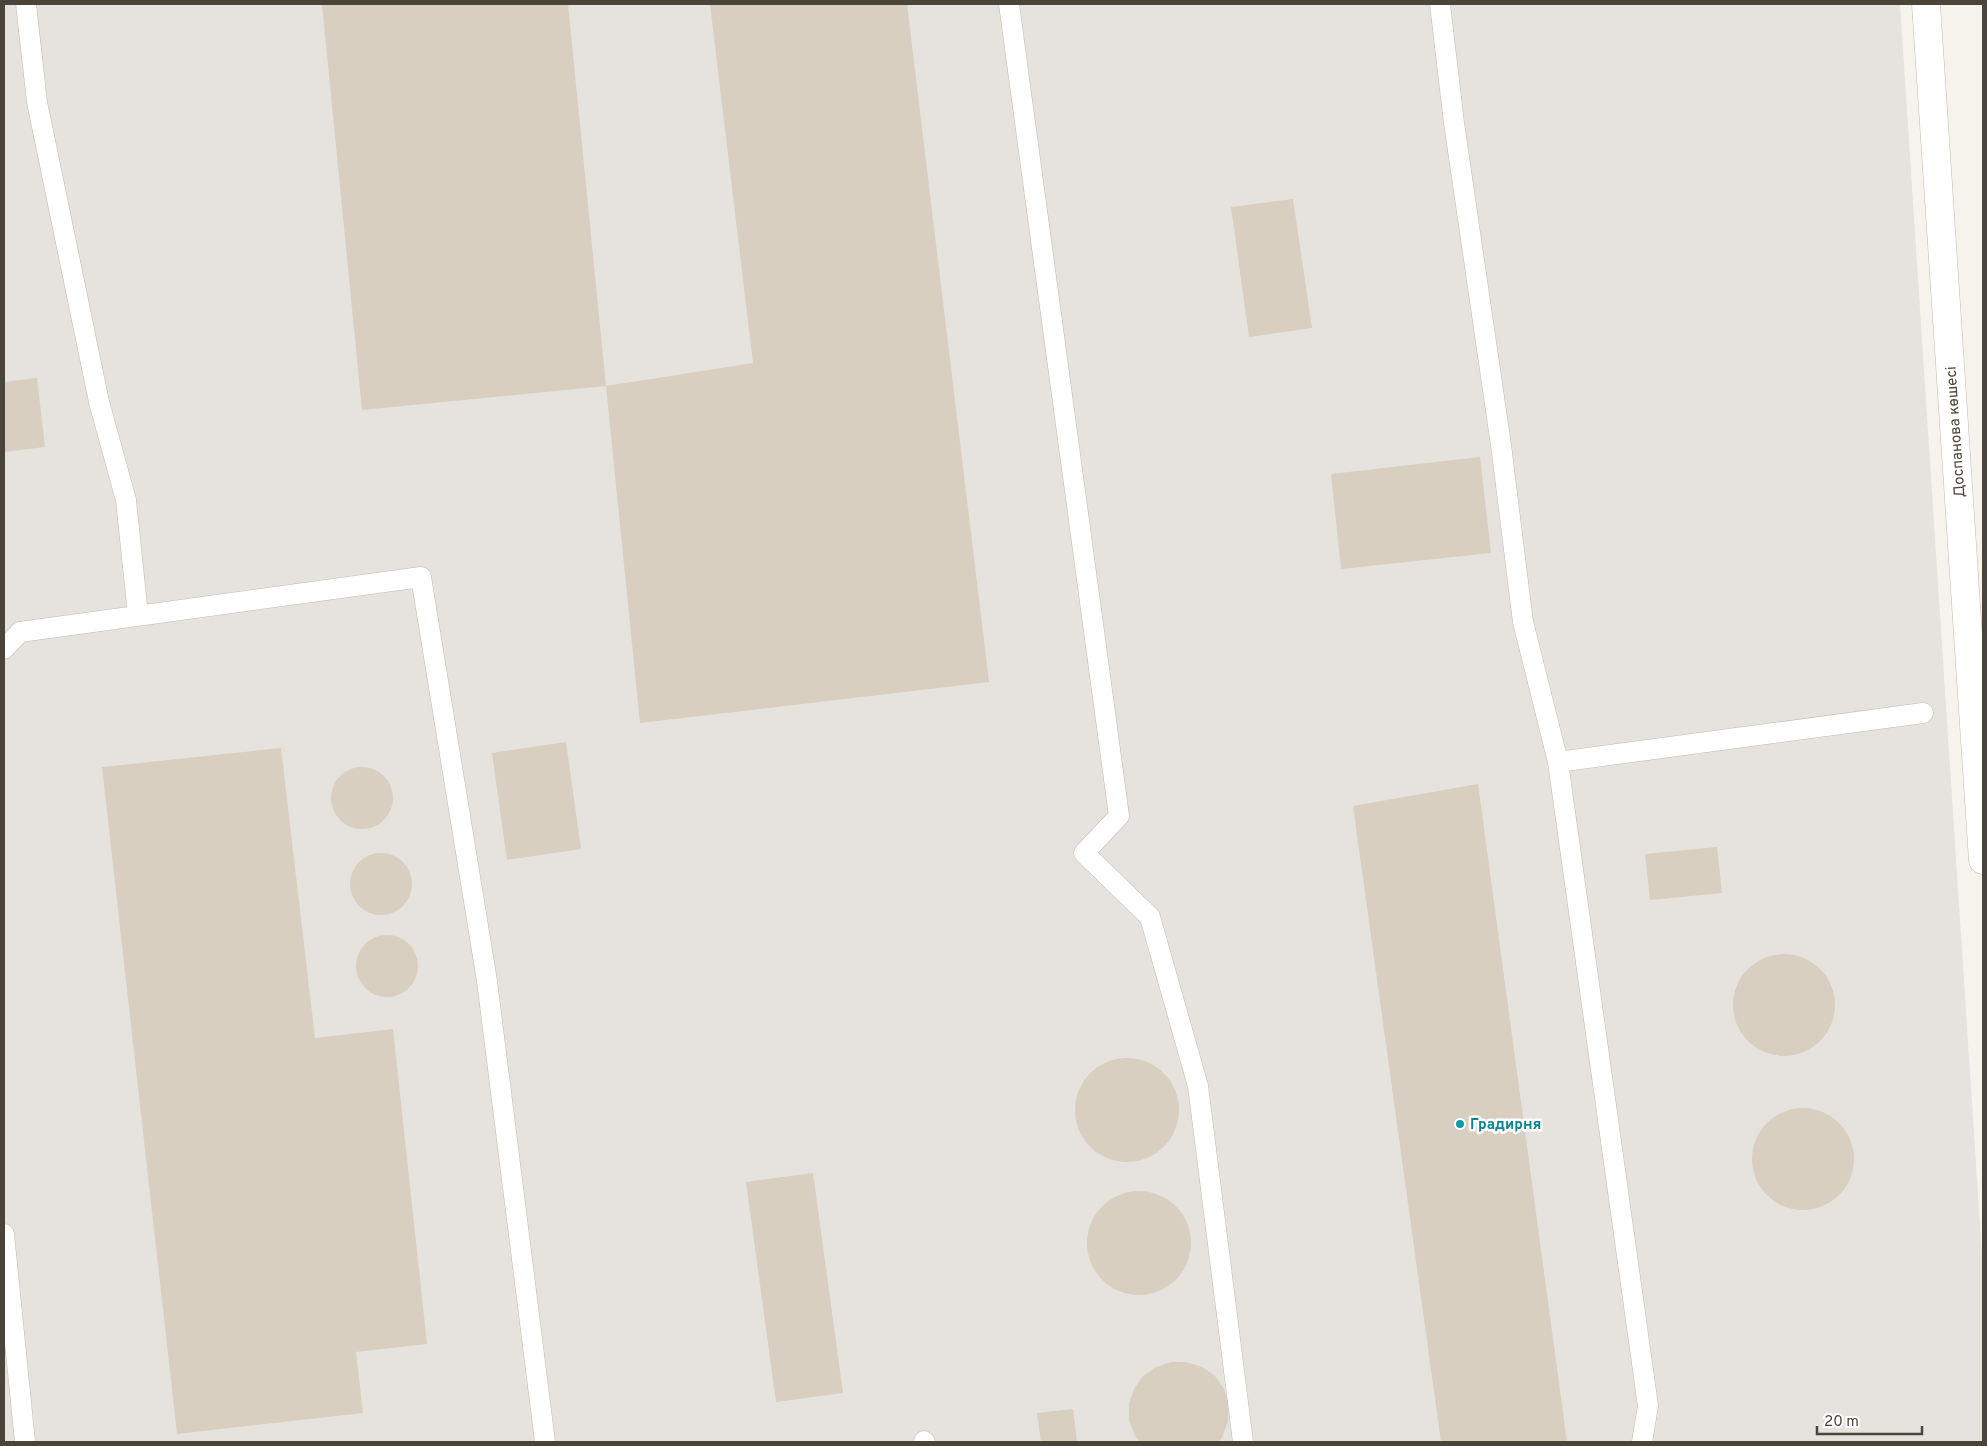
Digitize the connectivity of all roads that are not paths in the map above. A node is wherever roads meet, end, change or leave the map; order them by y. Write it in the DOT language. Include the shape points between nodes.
graph roads {
  1 [pos="26,4"];
  2 [pos="1009,4"];
  3 [pos="1440,4"];
  4 [pos="1926,4"];
  5 [pos="138,615"];
  6 [pos="4,649"];
  7 [pos="1923,713"];
  8 [pos="1978,718"];
  9 [pos="1558,762"];
  10 [pos="1983,860"];
  11 [pos="4,1234"];
  12 [pos="25,1442"];
  13 [pos="545,1442"];
  14 [pos="1243,1442"];
  15 [pos="1642,1442"];
  1 -- 5 [label="lane" via="37,102 99,402 126,500"];
  2 -- 14 [label="lane" via="1119,816 1084,852 1150,917 1198,1086"];
  3 -- 9 [label="lane" via="1523,622"];
  4 -- 8 [label="street, Доспанова көшесі"];
  5 -- 6 [label="lane" via="20,632"];
  5 -- 13 [label="lane" via="421,577 486,981"];
  7 -- 9 [label="lane"];
  8 -- 10 [label="street, Доспанова көшесі"];
  9 -- 15 [label="lane" via="1648,1406"];
  11 -- 12 [label="lane"];
}
